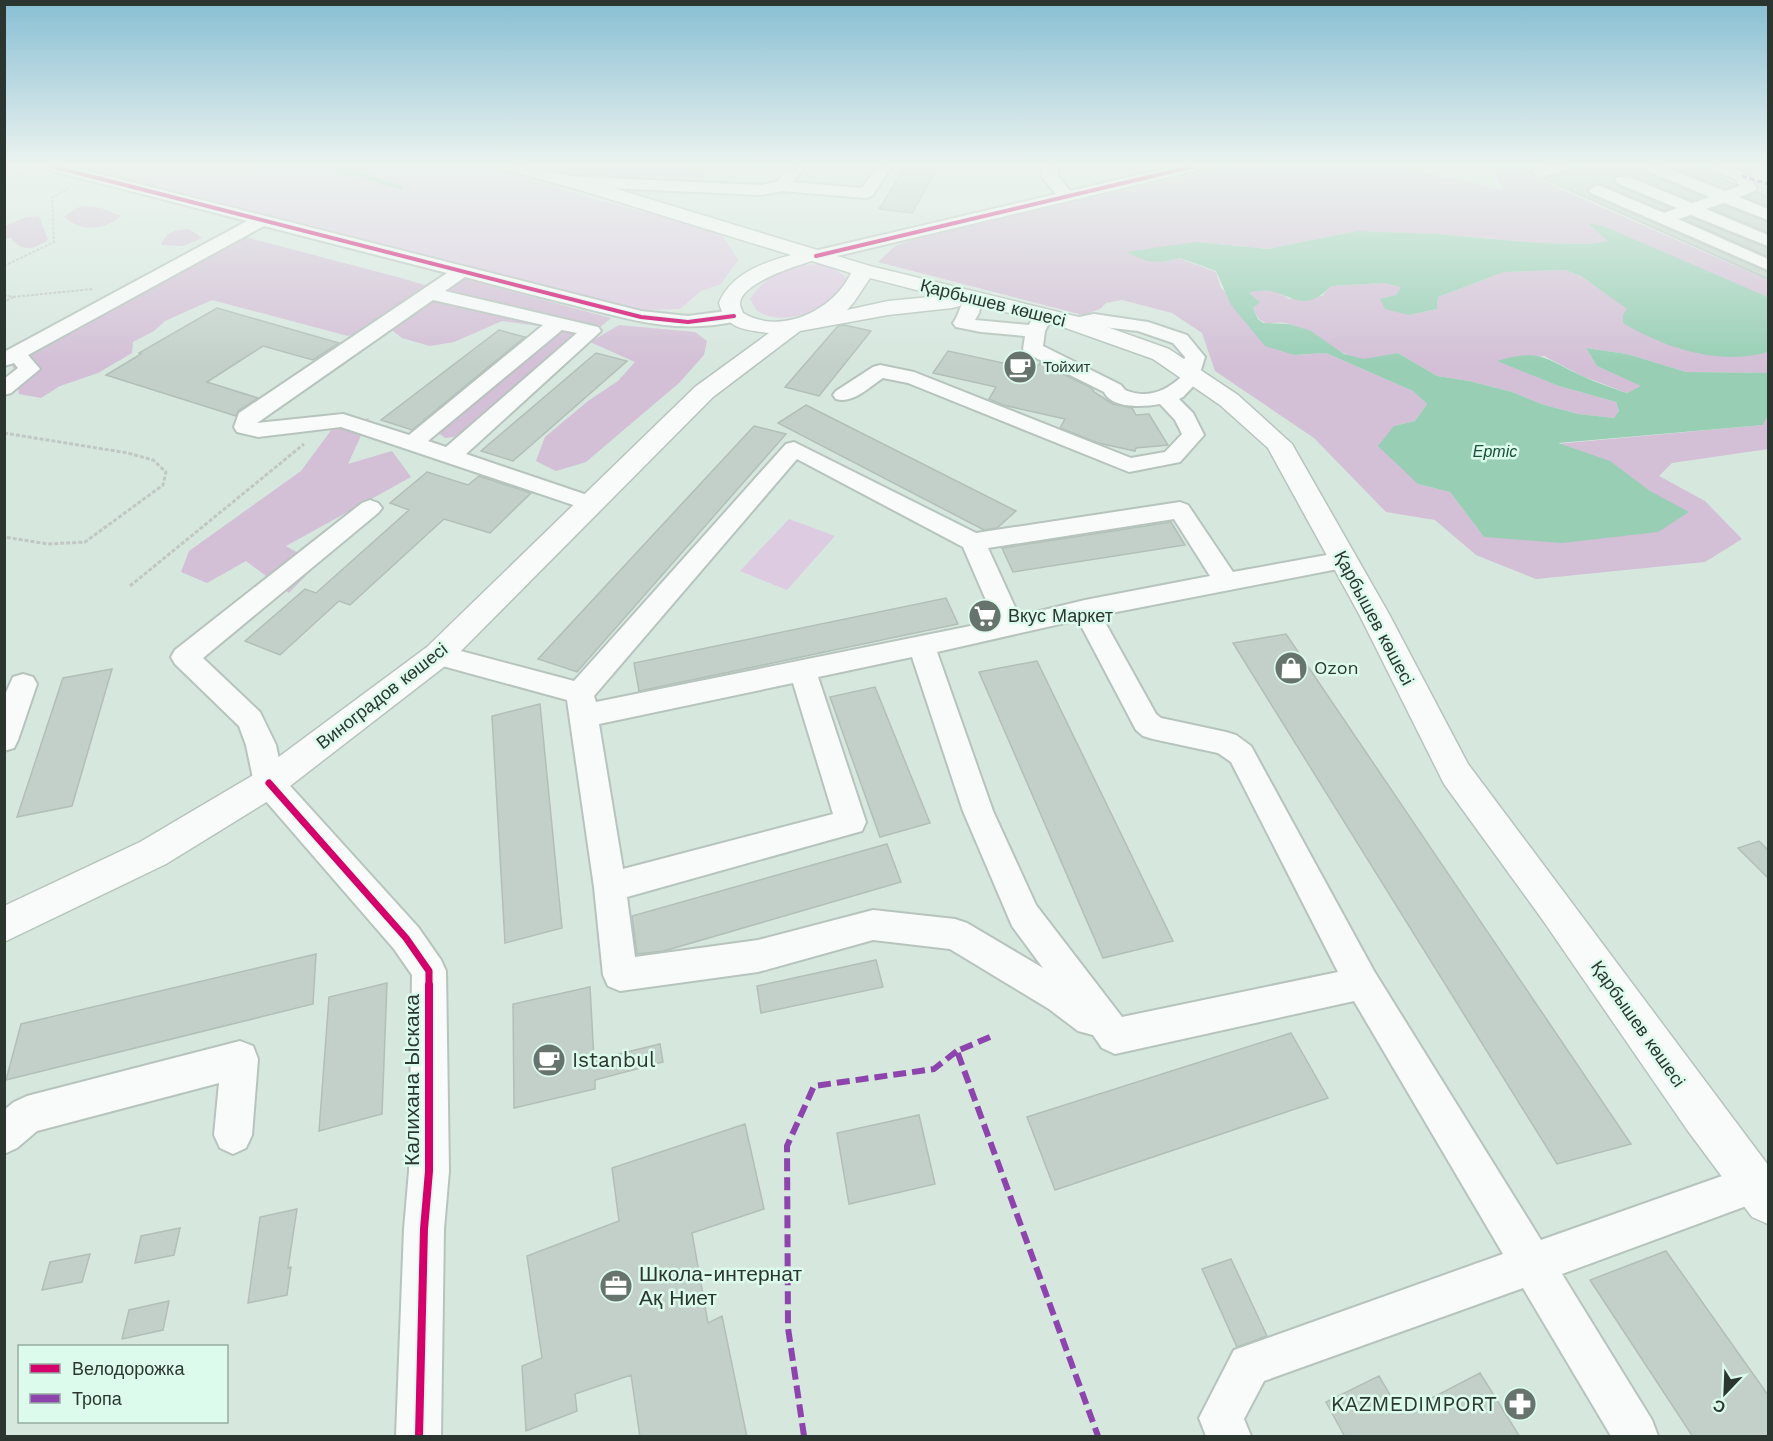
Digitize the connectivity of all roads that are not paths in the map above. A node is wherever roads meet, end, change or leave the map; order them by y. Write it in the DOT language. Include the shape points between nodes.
graph roads {
  1 [pos="237,233"];
  2 [pos="314,233"];
  3 [pos="743,233"];
  4 [pos="943,233"];
  5 [pos="1696,233"];
  6 [pos="1750,233"];
  7 [pos="759,238"];
  8 [pos="1768,241"];
  9 [pos="819,249"];
  10 [pos="869,256"];
  11 [pos="1768,265"];
  12 [pos="462,271"];
  13 [pos="759,272"];
  14 [pos="428,292"];
  15 [pos="973,299"];
  16 [pos="737,312"];
  17 [pos="558,323"];
  18 [pos="1039,323"];
  19 [pos="799,325"];
  20 [pos="11,357"];
  21 [pos="1190,376"];
  22 [pos="4,389"];
  23 [pos="704,392"];
  24 [pos="843,395"];
  25 [pos="1165,397"];
  26 [pos="412,443"];
  27 [pos="450,456"];
  28 [pos="591,504"];
  29 [pos="370,508"];
  30 [pos="973,542"];
  31 [pos="1343,560"];
  32 [pos="1227,583"];
  33 [pos="1085,609"];
  34 [pos="1011,627"];
  35 [pos="921,645"];
  36 [pos="438,655"];
  37 [pos="802,669"];
  38 [pos="23,684"];
  39 [pos="582,704"];
  40 [pos="4,740"];
  41 [pos="269,783"];
  42 [pos="610,887"];
  43 [pos="4,926"];
  44 [pos="1362,983"];
  45 [pos="1115,1036"];
  46 [pos="233,1134"];
  47 [pos="4,1135"];
  48 [pos="1762,1192"];
  49 [pos="1532,1264"];
  50 [pos="419,1437"];
  51 [pos="1229,1437"];
  52 [pos="1636,1437"];
  1 -- 20 [label="street"];
  2 -- 12 [label="street"];
  3 -- 7 [label="main road, Қарбышев көшесі"];
  4 -- 10 [label="street"];
  5 -- 11 [label="street"];
  6 -- 8 [label="street"];
  7 -- 9 [label="main road, Қарбышев көшесі"];
  7 -- 13 [label="main road" via="765,257"];
  9 -- 10 [label="main road, Қарбышев көшесі"];
  9 -- 13 [label="main road"];
  10 -- 15 [label="main road, Қарбышев көшесі"];
  10 -- 19 [label="main road" via="858,286 848,298 833,310"];
  12 -- 14 [label="street"];
  12 -- 16 [label="street" via="642,317 694,324 713,322"];
  13 -- 16 [label="main road" via="743,284"];
  14 -- 17 [label="street"];
  14 -- 26 [label="street" via="247,418 245,427 258,430 343,420"];
  15 -- 18 [label="main road, Қарбышев көшесі"];
  15 -- 19 [label="main road" via="888,308"];
  16 -- 19 [label="main road" via="766,326"];
  16 -- 23 [label="main road"];
  17 -- 26 [label="street"];
  17 -- 27 [label="street" via="591,331"];
  18 -- 21 [label="main road, Қарбышев көшесі" via="1076,323 1161,354"];
  18 -- 25 [label="street" via="1033,349 1127,399 1143,402"];
  19 -- 23 [label="main road"];
  20 -- 22 [label="street" via="30,369"];
  21 -- 25 [label="street" via="1176,393"];
  21 -- 31 [label="main road, Қарбышев көшесі" via="1229,400 1279,444"];
  23 -- 28 [label="main road, Виноградов көшесі"];
  24 -- 25 [label="street" via="880,371 914,378 1129,465 1172,457 1193,435 1185,418"];
  26 -- 27 [label="street"];
  27 -- 28 [label="street"];
  28 -- 36 [label="main road, Виноградов көшесі"];
  29 -- 41 [label="street" via="185,657 249,720 261,745"];
  30 -- 32 [label="street" via="1180,510"];
  30 -- 34 [label="street"];
  30 -- 39 [label="street" via="794,449"];
  31 -- 32 [label="street"];
  31 -- 48 [label="main road, Қарбышев көшесі" via="1456,774"];
  32 -- 33 [label="street"];
  33 -- 34 [label="street"];
  33 -- 44 [label="street" via="1146,722 1163,730 1226,743 1241,754"];
  34 -- 35 [label="street"];
  35 -- 37 [label="street"];
  35 -- 45 [label="street" via="978,811 1024,915"];
  36 -- 39 [label="street"];
  36 -- 41 [label="main road, Виноградов көшесі"];
  37 -- 39 [label="street"];
  37 -- 42 [label="street" via="851,822"];
  38 -- 40 [label="street"];
  39 -- 42 [label="street"];
  41 -- 43 [label="main road, Виноградов көшесі" via="153,853"];
  41 -- 50 [label="street, Калихана Ыскака" via="406,938 429,971 429,1171"];
  42 -- 45 [label="street" via="620,975 758,956 873,925 955,934 1061,997"];
  44 -- 45 [label="street"];
  44 -- 49 [label="street"];
  46 -- 47 [label="street" via="240,1059 27,1115"];
  48 -- 49 [label="street"];
  49 -- 51 [label="street" via="1249,1365 1221,1418"];
  49 -- 52 [label="street"];
}
